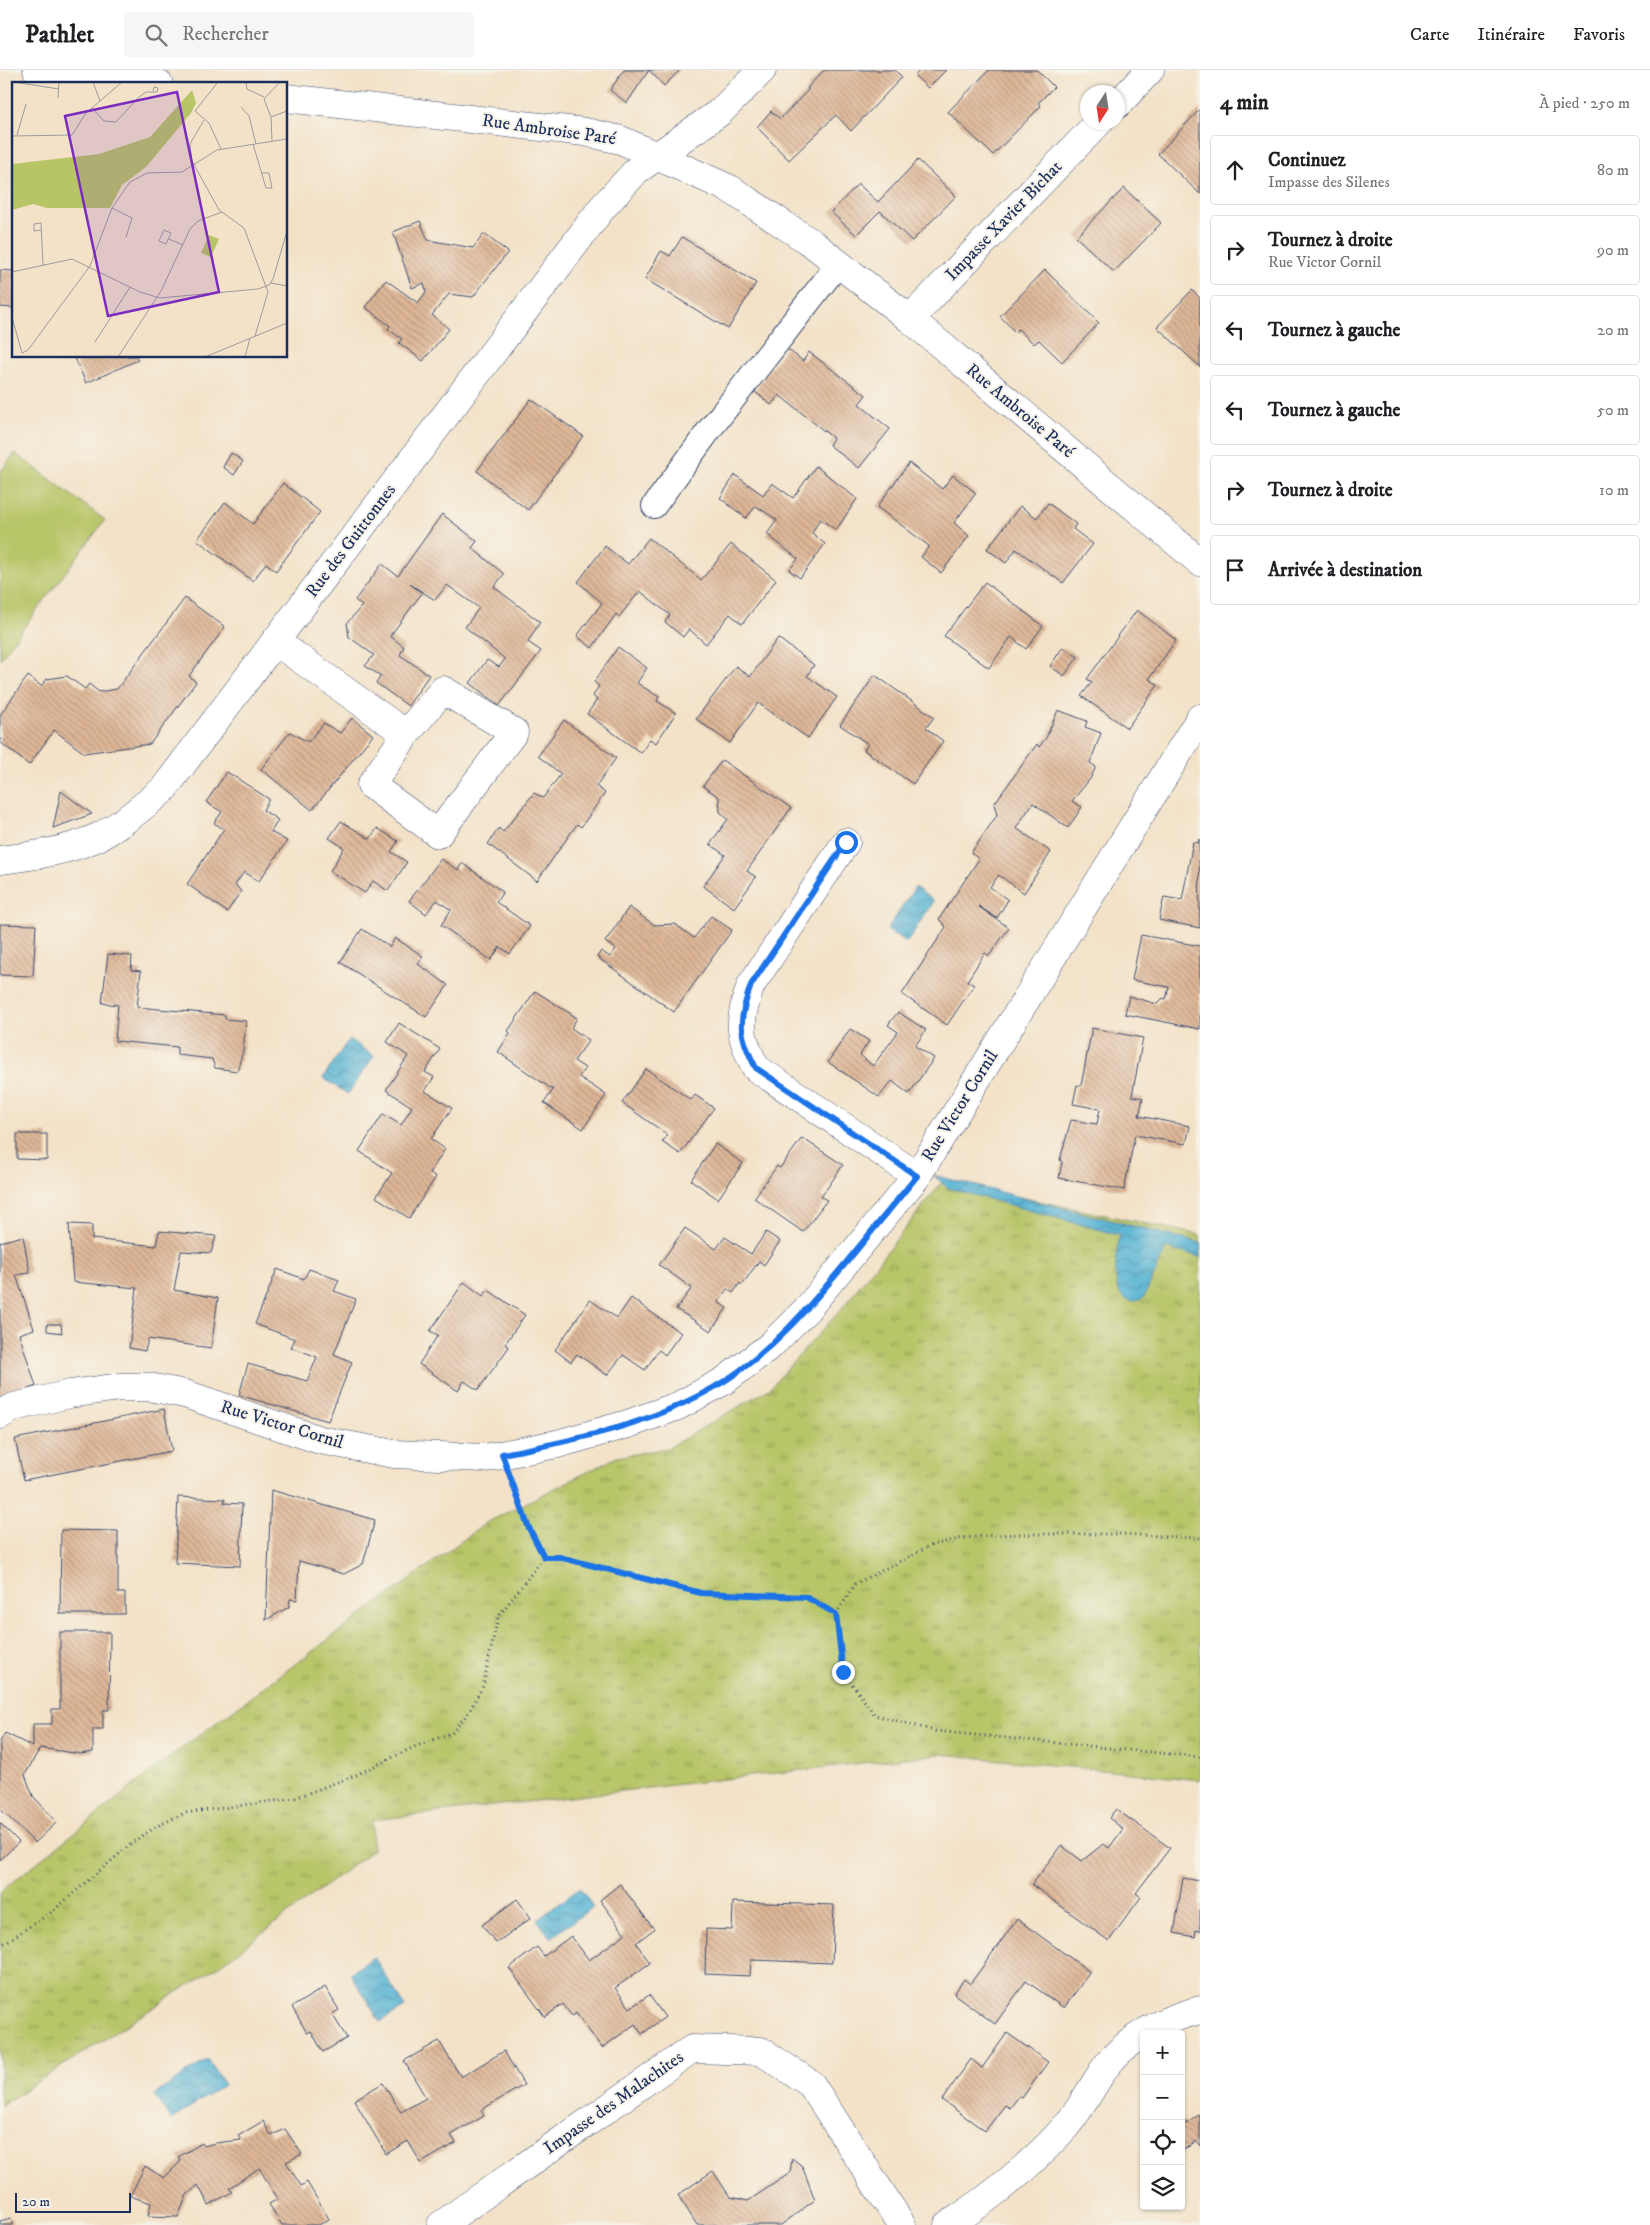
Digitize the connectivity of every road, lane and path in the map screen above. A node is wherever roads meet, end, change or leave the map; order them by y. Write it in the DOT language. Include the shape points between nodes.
graph roads {
  1 [pos="37,70"];
  2 [pos="762,70"];
  3 [pos="1150,70"];
  4 [pos="141,82"];
  5 [pos="1125,97"];
  6 [pos="288,98"];
  7 [pos="1091,130"];
  8 [pos="657,156"];
  9 [pos="838,264"];
  10 [pos="910,319"];
  11 [pos="654,506"];
  12 [pos="1200,562"];
  13 [pos="275,641"];
  14 [pos="1200,718"];
  15 [pos="406,734"];
  16 [pos="846,842"];
  17 [pos="0,860"];
  18 [pos="917,1176"];
  19 [pos="0,1415"];
  20 [pos="502,1454"];
  21 [pos="1200,1538"];
  22 [pos="544,1557"];
  23 [pos="836,1614"];
  24 [pos="1200,1758"];
  25 [pos="0,1946"];
  26 [pos="1200,2010"];
  27 [pos="441,2225"];
  28 [pos="902,2225"];
  29 [pos="948,2225"];
  1 -- 4 [label="street"];
  2 -- 8 [label="street, Rue des Guittonnes" via="720,112"];
  3 -- 5 [label="street"];
  6 -- 8 [label="street, Rue Ambroise Paré" via="585,132 621,140"];
  7 -- 10 [label="street, Impasse Xavier Bichat"];
  8 -- 9 [label="street, Rue Ambroise Paré" via="730,189"];
  8 -- 13 [label="street, Rue des Guittonnes" via="638,170 602,208"];
  9 -- 10 [label="street, Rue Ambroise Paré"];
  9 -- 11 [label="lane"];
  10 -- 12 [label="street, Rue Ambroise Paré"];
  13 -- 15 [label="street"];
  13 -- 17 [label="street, Rue des Guittonnes" via="163,790 128,819 97,838 63,849"];
  14 -- 18 [label="street, Rue Victor Cornil"];
  15 -- 15 [label="street" via="371,785 438,834 514,732 443,690"];
  16 -- 18 [label="street" via="751,985 743,1007 741,1027 746,1048 756,1068"];
  18 -- 20 [label="street, Rue Victor Cornil" via="807,1309 772,1345 724,1381 678,1406 628,1424 556,1444"];
  19 -- 20 [label="street, Rue Victor Cornil" via="14,1407 70,1394 120,1386 149,1387 185,1394 320,1440 394,1454 486,1458"];
  20 -- 22 [label="path" via="528,1526"];
  21 -- 23 [label="path" via="1012,1534 963,1538 932,1545 855,1584"];
  22 -- 23 [label="path" via="559,1557 701,1593 806,1597"];
  22 -- 25 [label="path" via="498,1617 483,1686 452,1733 295,1798 185,1813 157,1826 133,1842 53,1911"];
  23 -- 24 [label="path" via="843,1672 875,1715 935,1731"];
  26 -- 29 [label="street" via="1173,2017 1145,2031 1126,2046 1107,2065 1066,2126 1011,2178"];
  27 -- 28 [label="street, Impasse des Malachites" via="692,2049 761,2052 812,2084"];
}
